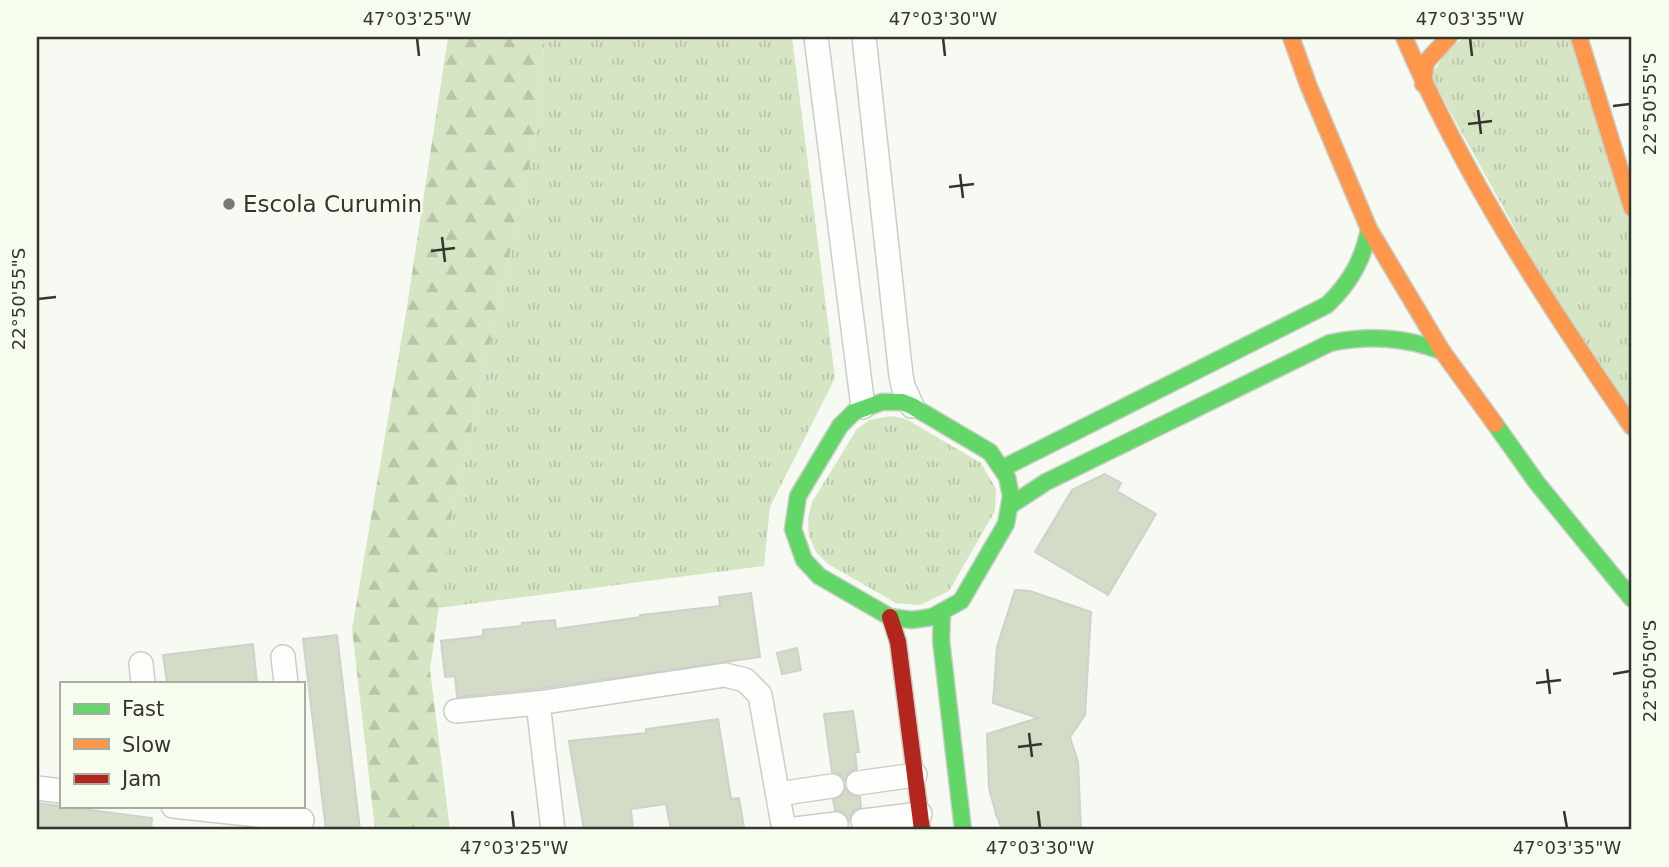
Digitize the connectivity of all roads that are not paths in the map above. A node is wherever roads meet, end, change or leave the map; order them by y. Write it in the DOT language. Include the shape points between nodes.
graph roads {
  1 [pos="816,37"];
  2 [pos="864,37"];
  3 [pos="1291,37"];
  4 [pos="1404,37"];
  5 [pos="1449,37"];
  6 [pos="1578,37"];
  7 [pos="1423,84"];
  8 [pos="1632,208"];
  9 [pos="1369,229"];
  10 [pos="1442,351"];
  11 [pos="912,406"];
  12 [pos="863,407"];
  13 [pos="1632,427"];
  14 [pos="1003,468"];
  15 [pos="1011,505"];
  16 [pos="1632,599"];
  17 [pos="942,613"];
  18 [pos="890,617"];
  19 [pos="283,657"];
  20 [pos="286,682"];
  21 [pos="538,703"];
  22 [pos="456,711"];
  23 [pos="915,775"];
  24 [pos="858,783"];
  25 [pos="832,786"];
  26 [pos="37,788"];
  27 [pos="60,791"];
  28 [pos="778,794"];
  29 [pos="193,808"];
  30 [pos="302,819"];
  31 [pos="863,821"];
  32 [pos="921,822"];
  33 [pos="836,824"];
  34 [pos="553,830"];
  35 [pos="785,830"];
  36 [pos="963,830"];
  1 -- 12 [label="street"];
  2 -- 11 [label="street" via="901,376"];
  3 -- 9 [label="street"];
  4 -- 7 [label="street"];
  5 -- 7 [label="street" via="1426,62"];
  6 -- 8 [label="street"];
  7 -- 13 [label="street" via="1544,298"];
  9 -- 10 [label="street"];
  9 -- 14 [label="street" via="1352,279 1327,305"];
  10 -- 15 [label="street" via="1399,337 1352,337 1330,343 1046,482"];
  10 -- 16 [label="street" via="1537,484"];
  11 -- 12 [label="street" via="892,402"];
  11 -- 14 [label="street" via="990,452"];
  12 -- 18 [label="street" via="840,426 798,496 793,529 798,550 810,568"];
  14 -- 15 [label="street"];
  15 -- 17 [label="street" via="1006,524 961,601"];
  17 -- 18 [label="street" via="923,620"];
  17 -- 36 [label="street" via="941,640"];
  18 -- 23 [label="street" via="898,642"];
  19 -- 20 [label="street"];
  21 -- 22 [label="street"];
  21 -- 28 [label="street" via="725,675 745,680 760,695"];
  21 -- 34 [label="street"];
  23 -- 24 [label="street"];
  23 -- 32 [label="street"];
  25 -- 28 [label="street"];
  26 -- 27 [label="street"];
  28 -- 35 [label="street"];
  29 -- 30 [label="street"];
  31 -- 32 [label="street"];
  33 -- 35 [label="street"];
}
